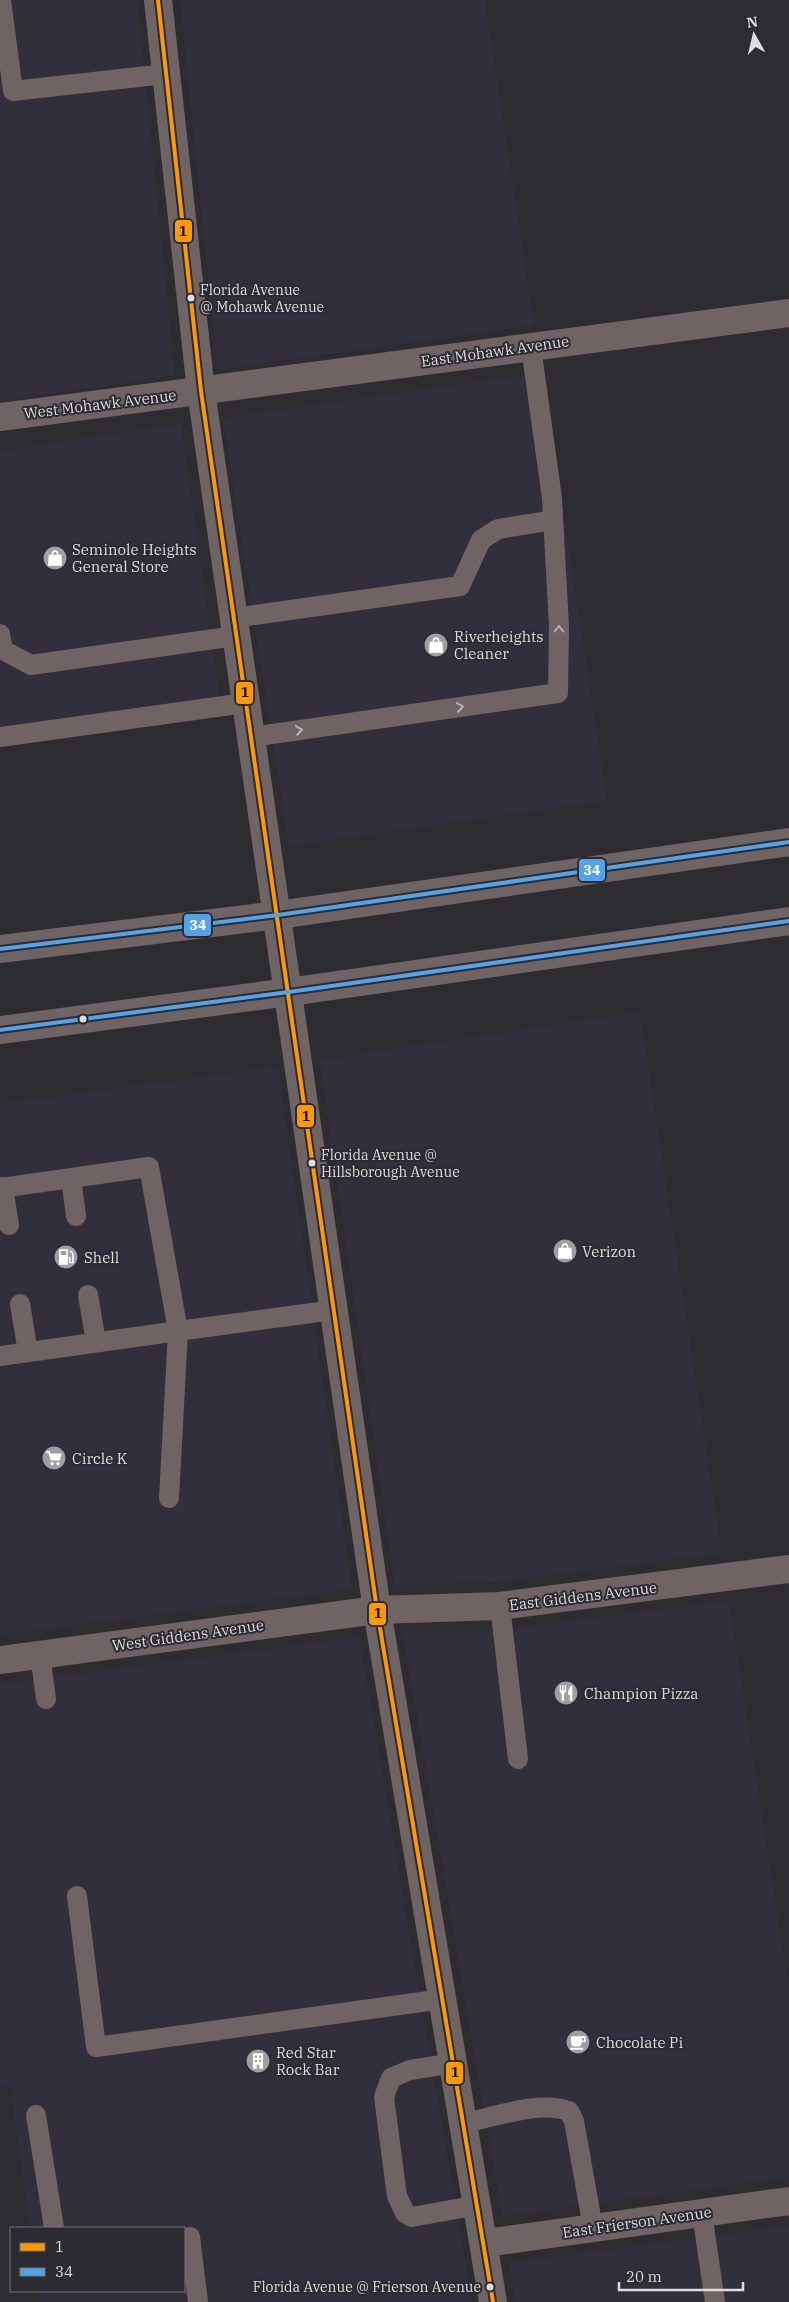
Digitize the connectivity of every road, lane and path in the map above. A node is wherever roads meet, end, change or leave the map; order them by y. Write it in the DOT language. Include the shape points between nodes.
graph roads {
  1 [pos="1,0"];
  2 [pos="158,0"];
  3 [pos="165,74"];
  4 [pos="6,95"];
  5 [pos="789,313"];
  6 [pos="531,346"];
  7 [pos="201,391"];
  8 [pos="0,417"];
  9 [pos="553,520"];
  10 [pos="234,627"];
  11 [pos="0,634"];
  12 [pos="245,703"];
  13 [pos="0,737"];
  14 [pos="251,737"];
  15 [pos="789,842"];
  16 [pos="278,915"];
  17 [pos="789,921"];
  18 [pos="0,949"];
  19 [pos="289,992"];
  20 [pos="0,1030"];
  21 [pos="71,1178"];
  22 [pos="1,1188"];
  23 [pos="76,1216"];
  24 [pos="9,1225"];
  25 [pos="88,1295"];
  26 [pos="20,1304"];
  27 [pos="334,1310"];
  28 [pos="178,1332"];
  29 [pos="96,1342"];
  30 [pos="28,1352"];
  31 [pos="0,1356"];
  32 [pos="169,1498"];
  33 [pos="789,1569"];
  34 [pos="500,1606"];
  35 [pos="377,1610"];
  36 [pos="40,1654"];
  37 [pos="0,1660"];
  38 [pos="46,1699"];
  39 [pos="518,1759"];
  40 [pos="77,1896"];
  41 [pos="443,1999"];
  42 [pos="454,2063"];
  43 [pos="36,2115"];
  44 [pos="464,2123"];
  45 [pos="789,2204"];
  46 [pos="478,2205"];
  47 [pos="702,2213"];
  48 [pos="54,2227"];
  49 [pos="593,2228"];
  50 [pos="185,2238"];
  51 [pos="485,2243"];
  52 [pos="198,2302"];
  53 [pos="493,2302"];
  54 [pos="715,2302"];
  1 -- 4 [label="lane"];
  2 -- 3 [label="main road"];
  3 -- 4 [label="lane"];
  3 -- 7 [label="main road"];
  5 -- 6 [label="street, East Mohawk Avenue"];
  6 -- 7 [label="street, East Mohawk Avenue"];
  6 -- 9 [label="lane"];
  7 -- 8 [label="street, West Mohawk Avenue"];
  7 -- 10 [label="main road"];
  9 -- 10 [label="lane" via="498,529 481,540 460,586"];
  14 -- 9 [label="lane, one-way" via="558,693 559,626"];
  10 -- 11 [label="lane" via="31,665 2,650"];
  10 -- 12 [label="main road"];
  12 -- 13 [label="lane"];
  12 -- 14 [label="main road"];
  14 -- 16 [label="main road"];
  15 -- 16 [label="main road"];
  16 -- 18 [label="main road"];
  16 -- 19 [label="main road"];
  17 -- 19 [label="main road"];
  19 -- 20 [label="main road"];
  19 -- 27 [label="main road"];
  21 -- 22 [label="lane"];
  21 -- 23 [label="lane"];
  21 -- 28 [label="lane" via="148,1167"];
  22 -- 24 [label="lane"];
  25 -- 29 [label="lane"];
  26 -- 30 [label="lane"];
  27 -- 28 [label="lane"];
  27 -- 35 [label="main road"];
  28 -- 29 [label="lane"];
  28 -- 32 [label="lane"];
  29 -- 30 [label="lane"];
  30 -- 31 [label="lane"];
  33 -- 34 [label="street, East Giddens Avenue"];
  34 -- 35 [label="street, East Giddens Avenue"];
  34 -- 39 [label="lane"];
  35 -- 36 [label="street, West Giddens Avenue"];
  35 -- 41 [label="main road"];
  36 -- 37 [label="street, West Giddens Avenue"];
  36 -- 38 [label="lane"];
  40 -- 41 [label="lane" via="96,2046"];
  41 -- 42 [label="main road"];
  42 -- 44 [label="main road"];
  42 -- 46 [label="lane" via="410,2070 391,2078 384,2097 397,2196 405,2213 412,2217"];
  43 -- 48 [label="lane"];
  44 -- 46 [label="main road"];
  44 -- 49 [label="lane" via="538,2107 557,2106 569,2111 574,2121"];
  45 -- 47 [label="street, East Frierson Avenue"];
  46 -- 51 [label="main road"];
  47 -- 49 [label="street, East Frierson Avenue"];
  47 -- 54 [label="lane"];
  49 -- 51 [label="street, East Frierson Avenue"];
  50 -- 52 [label="lane" via="190,2238"];
  51 -- 53 [label="main road"];
}
